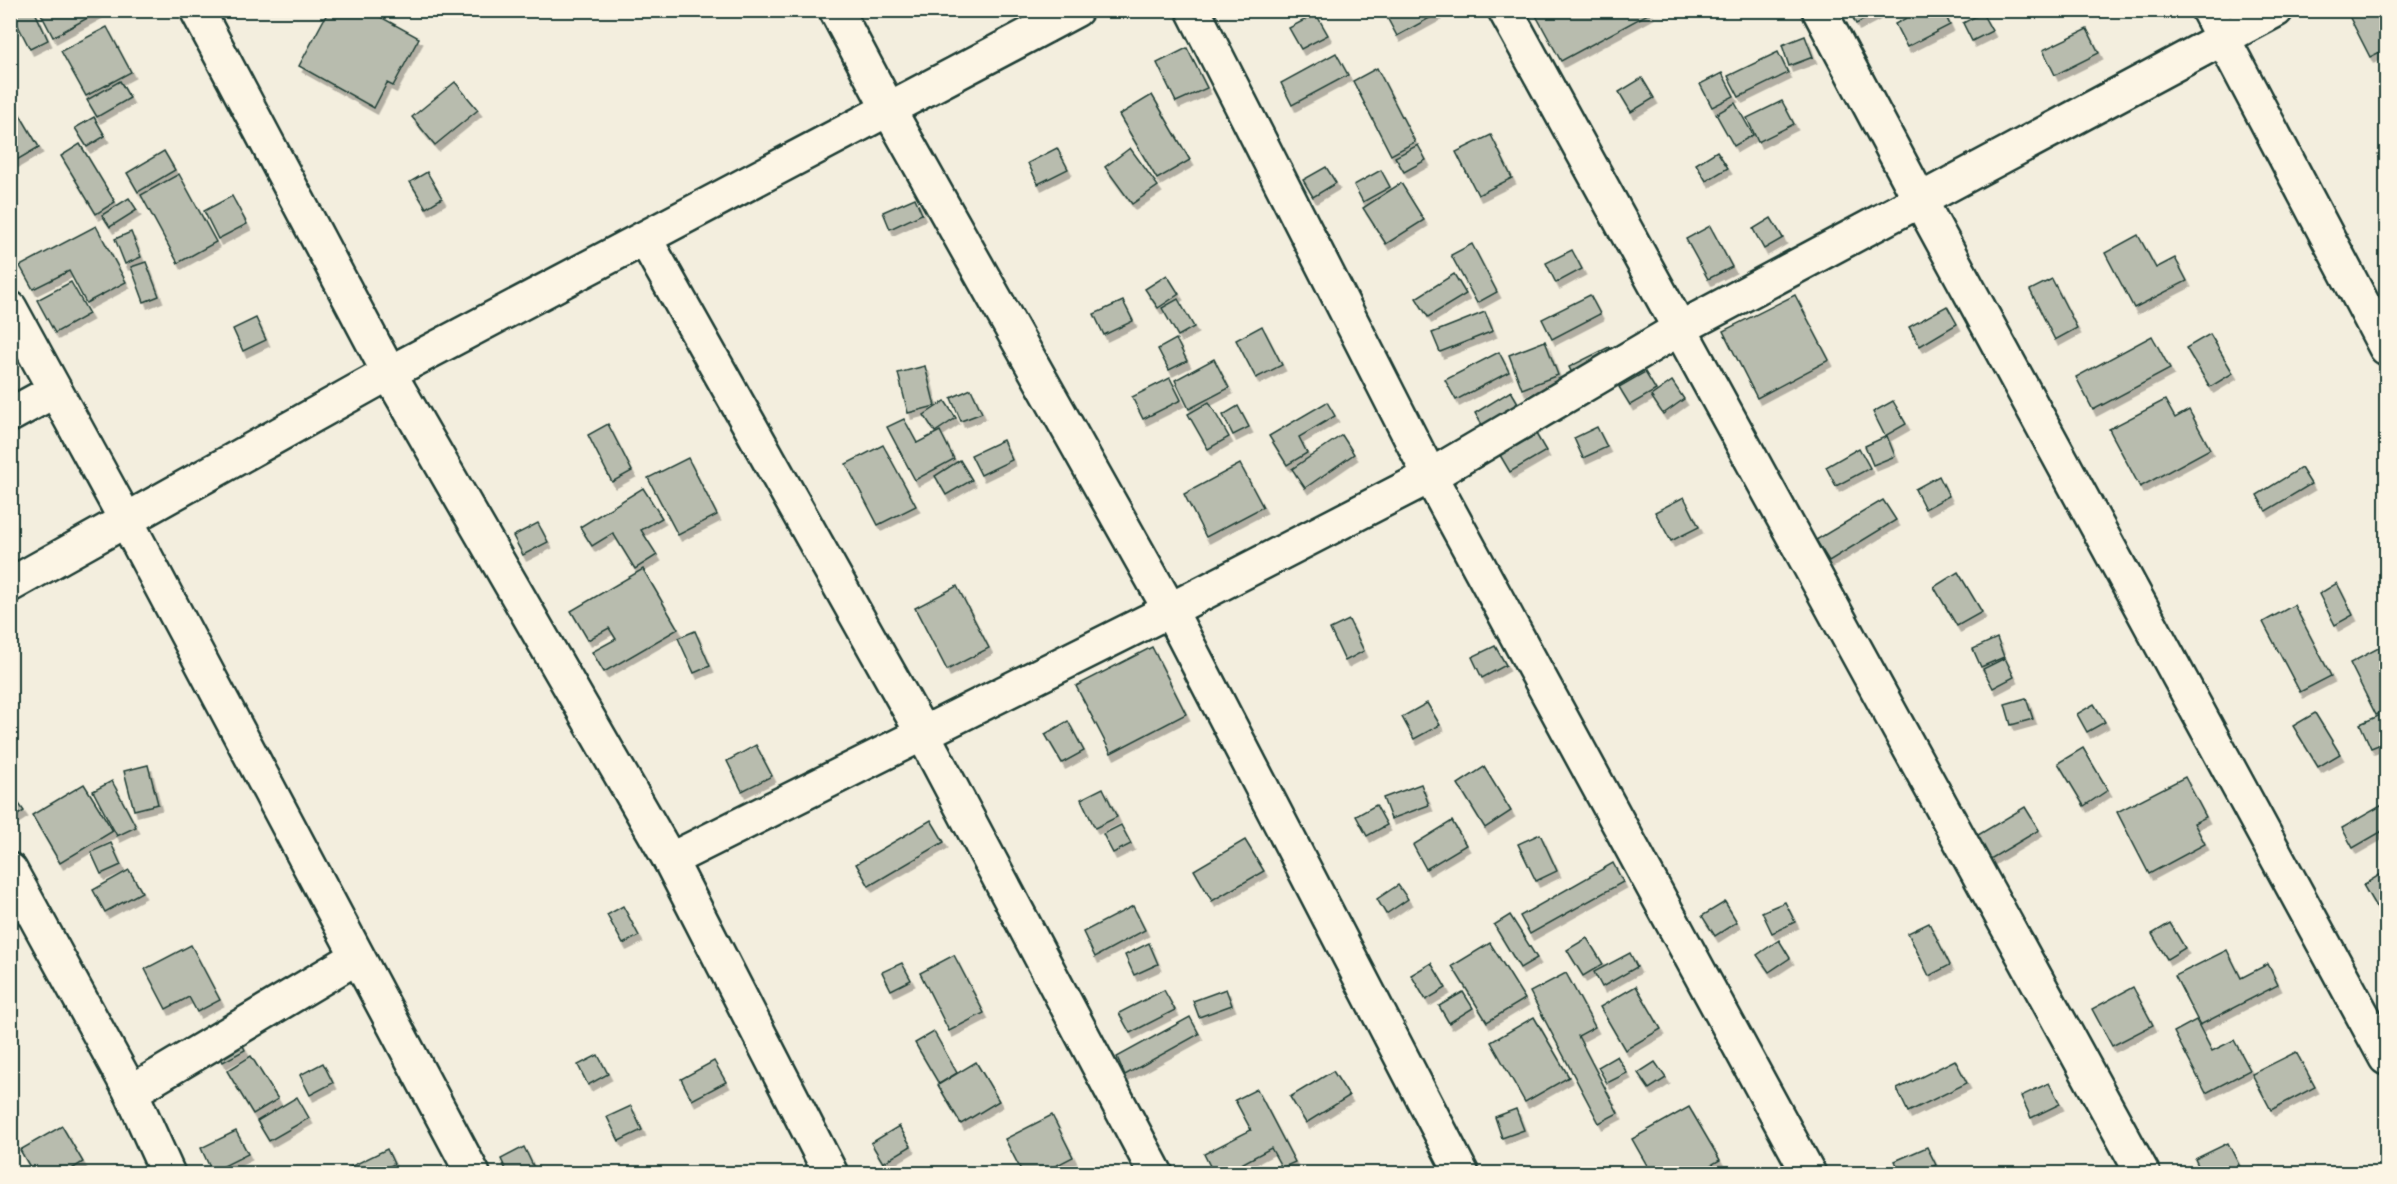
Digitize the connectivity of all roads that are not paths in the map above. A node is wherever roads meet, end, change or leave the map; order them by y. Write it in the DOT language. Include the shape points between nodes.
graph roads {
  1 [pos="197,10"];
  2 [pos="836,10"];
  3 [pos="1076,10"];
  4 [pos="1193,10"];
  5 [pos="1505,10"];
  6 [pos="1819,10"];
  7 [pos="2208,10"];
  8 [pos="2276,10"];
  9 [pos="2224,40"];
  10 [pos="889,110"];
  11 [pos="1920,200"];
  12 [pos="645,239"];
  13 [pos="10,308"];
  14 [pos="1679,329"];
  15 [pos="2386,348"];
  16 [pos="389,373"];
  17 [pos="54,391"];
  18 [pos="10,415"];
  19 [pos="1430,476"];
  20 [pos="126,520"];
  21 [pos="10,585"];
  22 [pos="1170,610"];
  23 [pos="923,734"];
  24 [pos="670,860"];
  25 [pos="10,870"];
  26 [pos="357,957"];
  27 [pos="2386,1058"];
  28 [pos="131,1092"];
  29 [pos="165,1172"];
  30 [pos="473,1173"];
  31 [pos="831,1173"];
  32 [pos="1156,1173"];
  33 [pos="1462,1173"];
  34 [pos="1809,1173"];
  35 [pos="2144,1173"];
  1 -- 16 [label="street"];
  2 -- 10 [label="street"];
  3 -- 10 [label="street"];
  4 -- 19 [label="street"];
  5 -- 14 [label="street"];
  6 -- 11 [label="street"];
  7 -- 9 [label="street"];
  8 -- 9 [label="street"];
  9 -- 11 [label="street"];
  9 -- 15 [label="street"];
  10 -- 12 [label="street"];
  10 -- 22 [label="street"];
  11 -- 14 [label="street"];
  11 -- 27 [label="street"];
  12 -- 16 [label="street"];
  12 -- 23 [label="street"];
  13 -- 17 [label="street"];
  14 -- 19 [label="street"];
  14 -- 35 [label="street"];
  16 -- 20 [label="street"];
  16 -- 24 [label="street"];
  17 -- 18 [label="street"];
  17 -- 20 [label="street"];
  19 -- 22 [label="street"];
  19 -- 34 [label="street"];
  20 -- 21 [label="street"];
  20 -- 26 [label="street"];
  22 -- 23 [label="street"];
  22 -- 33 [label="street"];
  23 -- 24 [label="street"];
  23 -- 32 [label="street"];
  24 -- 31 [label="street"];
  25 -- 28 [label="street"];
  26 -- 28 [label="street"];
  26 -- 30 [label="street"];
  28 -- 29 [label="street"];
}
